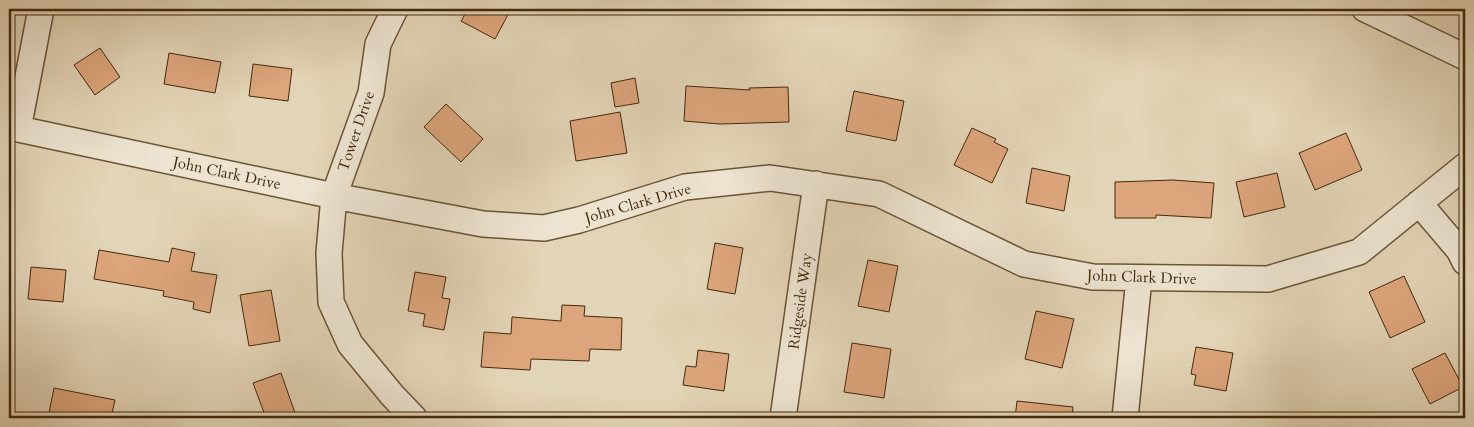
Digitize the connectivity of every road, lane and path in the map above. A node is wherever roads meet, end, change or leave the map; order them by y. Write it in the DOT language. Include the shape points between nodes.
graph roads {
  1 [pos="41,9"];
  2 [pos="395,9"];
  3 [pos="1365,9"];
  4 [pos="1465,58"];
  5 [pos="14,128"];
  6 [pos="1465,166"];
  7 [pos="816,184"];
  8 [pos="334,196"];
  9 [pos="1419,203"];
  10 [pos="1465,262"];
  11 [pos="1139,278"];
  12 [pos="414,418"];
  13 [pos="783,418"];
  14 [pos="1125,418"];
  1 -- 5 [label="street"];
  2 -- 8 [label="street, Tower Drive" via="378,44 371,93"];
  3 -- 4 [label="street"];
  5 -- 8 [label="street, John Clark Drive"];
  6 -- 9 [label="street, John Clark Drive"];
  7 -- 8 [label="street, John Clark Drive" via="770,178 685,187 544,228 483,224"];
  7 -- 11 [label="street, John Clark Drive" via="879,194 1024,264 1094,277"];
  7 -- 13 [label="street, Ridgeside Way"];
  8 -- 12 [label="street, Tower Drive" via="329,252 331,302 350,344"];
  9 -- 10 [label="street" via="1459,250"];
  9 -- 11 [label="street, John Clark Drive" via="1359,252 1268,279"];
  11 -- 14 [label="street"];
}
